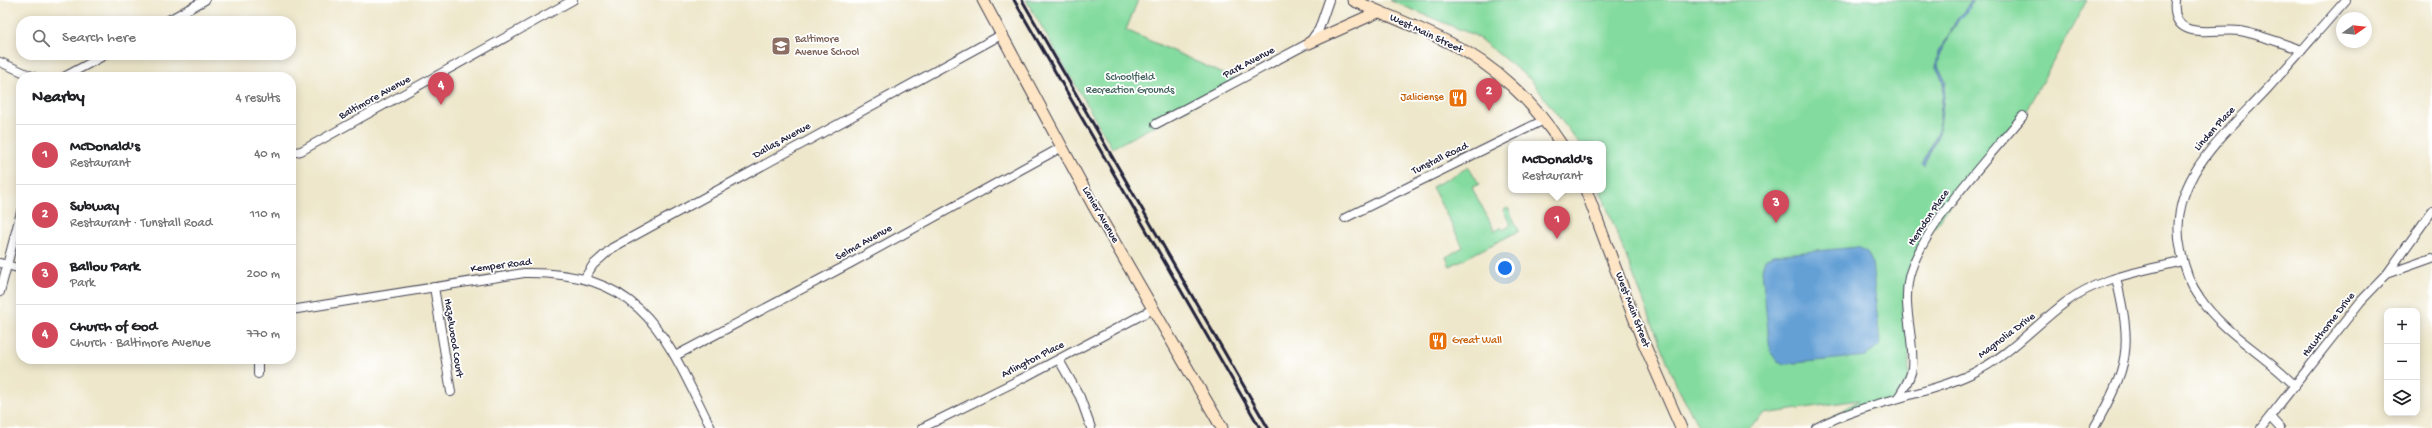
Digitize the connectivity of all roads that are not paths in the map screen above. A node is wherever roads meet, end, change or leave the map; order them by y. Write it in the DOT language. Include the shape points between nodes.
graph roads {
  1 [pos="205,0"];
  2 [pos="573,0"];
  3 [pos="982,0"];
  4 [pos="1329,0"];
  5 [pos="1353,0"];
  6 [pos="2175,0"];
  7 [pos="2346,0"];
  8 [pos="1378,12"];
  9 [pos="176,16"];
  10 [pos="1001,35"];
  11 [pos="1309,43"];
  12 [pos="2302,50"];
  13 [pos="96,60"];
  14 [pos="0,62"];
  15 [pos="23,72"];
  16 [pos="73,72"];
  17 [pos="2023,116"];
  18 [pos="1544,120"];
  19 [pos="1156,124"];
  20 [pos="1559,141"];
  21 [pos="1062,147"];
  22 [pos="296,152"];
  23 [pos="1587,193"];
  24 [pos="2432,211"];
  25 [pos="1345,218"];
  26 [pos="16,226"];
  27 [pos="2432,258"];
  28 [pos="2183,260"];
  29 [pos="3,264"];
  30 [pos="16,268"];
  31 [pos="2387,274"];
  32 [pos="2116,278"];
  33 [pos="584,279"];
  34 [pos="434,287"];
  35 [pos="0,292"];
  36 [pos="296,309"];
  37 [pos="1153,309"];
  38 [pos="675,356"];
  39 [pos="1059,360"];
  40 [pos="258,364"];
  41 [pos="258,374"];
  42 [pos="2295,386"];
  43 [pos="451,392"];
  44 [pos="1898,398"];
  45 [pos="2270,417"];
  46 [pos="711,428"];
  47 [pos="922,428"];
  48 [pos="1091,428"];
  49 [pos="1222,428"];
  50 [pos="1681,428"];
  51 [pos="1816,428"];
  52 [pos="2094,428"];
  53 [pos="2261,428"];
  54 [pos="2280,428"];
  1 -- 9 [label="street"];
  2 -- 22 [label="street, Baltimore Avenue"];
  3 -- 10 [label="main road, Lanier Avenue"];
  4 -- 11 [label="street, Park Avenue" via="1319,29"];
  5 -- 8 [label="main road, West Main Street"];
  6 -- 12 [label="street" via="2177,16 2186,28 2193,31 2237,31"];
  7 -- 12 [label="street, Linden Place"];
  8 -- 11 [label="main road"];
  8 -- 18 [label="main road, West Main Street" via="1450,43 1474,57 1518,92"];
  10 -- 21 [label="main road, Lanier Avenue"];
  10 -- 33 [label="street, Dallas Avenue" via="911,82 612,248"];
  11 -- 19 [label="street, Park Avenue"];
  12 -- 28 [label="street, Linden Place" via="2213,145 2191,177 2182,197 2179,212 2179,242"];
  13 -- 16 [label="street"];
  14 -- 15 [label="street"];
  17 -- 44 [label="street, Herndon Place" via="1955,198 1914,261 1906,300 1912,368"];
  18 -- 20 [label="main road, West Main Street"];
  18 -- 25 [label="street, Tunstall Road"];
  21 -- 37 [label="main road, Lanier Avenue"];
  21 -- 38 [label="street, Selma Avenue"];
  23 -- 50 [label="main road, West Main Street" via="1642,339"];
  24 -- 31 [label="street"];
  26 -- 29 [label="street"];
  27 -- 31 [label="street, Hawthorne Drive"];
  28 -- 32 [label="street, Magnolia Drive"];
  28 -- 42 [label="street, Linden Place" via="2188,276 2201,300 2234,333 2278,368"];
  29 -- 30 [label="street"];
  29 -- 35 [label="street"];
  31 -- 42 [label="street, Hawthorne Drive" via="2361,302"];
  32 -- 44 [label="street, Magnolia Drive" via="2083,291 2067,301 1993,362 1950,382"];
  32 -- 52 [label="street" via="2125,326 2126,357 2121,375"];
  33 -- 34 [label="street, Kemper Road" via="565,274 524,273"];
  33 -- 38 [label="street, Kemper Road" via="605,286 634,304 658,328"];
  34 -- 36 [label="street, Kemper Road"];
  34 -- 43 [label="street, Hazelwood Court"];
  37 -- 39 [label="street, Arlington Place"];
  37 -- 49 [label="main road, Lanier Avenue"];
  38 -- 46 [label="street, Kemper Road"];
  39 -- 47 [label="street, Arlington Place"];
  39 -- 48 [label="street" via="1080,397"];
  40 -- 41 [label="street"];
  42 -- 45 [label="street, Hawthorne Drive"];
  44 -- 51 [label="street, Magnolia Drive" via="1853,412"];
  45 -- 53 [label="street, Hawthorne Drive"];
  45 -- 54 [label="street"];
}
